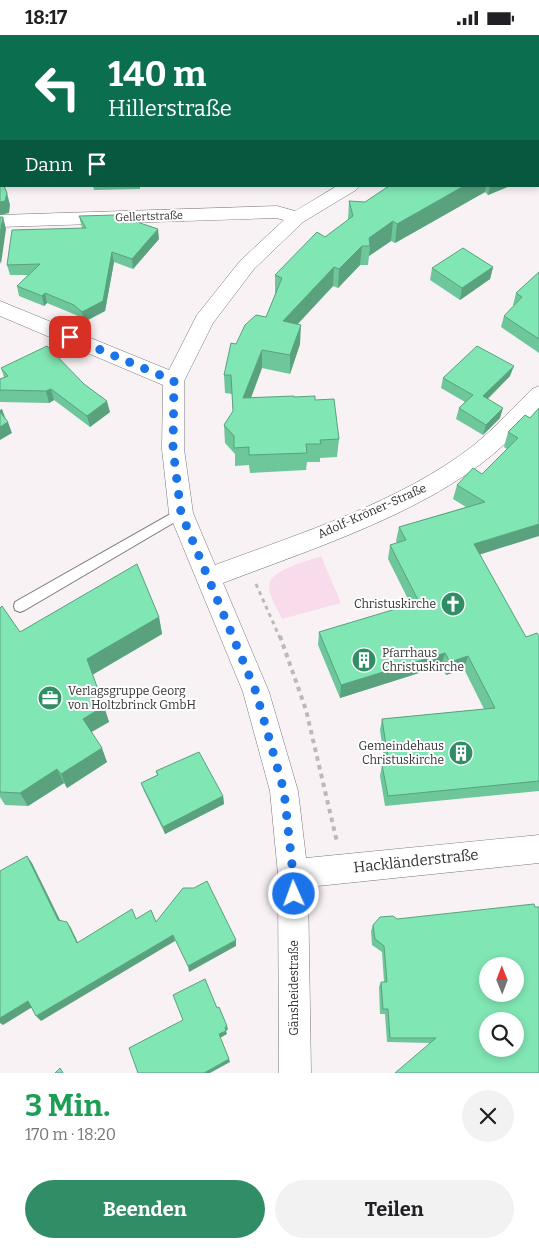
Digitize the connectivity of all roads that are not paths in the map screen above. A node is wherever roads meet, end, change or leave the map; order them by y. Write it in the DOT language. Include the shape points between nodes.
graph roads {
  1 [pos="348,187"];
  2 [pos="297,218"];
  3 [pos="0,221"];
  4 [pos="0,308"];
  5 [pos="174,381"];
  6 [pos="539,394"];
  7 [pos="181,513"];
  8 [pos="209,578"];
  9 [pos="20,607"];
  10 [pos="539,849"];
  11 [pos="293,874"];
  12 [pos="295,1073"];
  1 -- 2 [label="street, Gänsheidestraße"];
  2 -- 3 [label="street, Gellertstraße" via="278,211"];
  2 -- 5 [label="street, Gänsheidestraße" via="247,265 204,320"];
  4 -- 5 [label="street"];
  5 -- 7 [label="street, Gänsheidestraße" via="173,449"];
  6 -- 8 [label="street, Adolf-Kröner-Straße" via="476,457 418,493"];
  7 -- 8 [label="street, Gänsheidestraße"];
  7 -- 9 [label="lane"];
  8 -- 11 [label="street, Gänsheidestraße" via="256,692 274,755 284,791"];
  10 -- 11 [label="street, Hackländerstraße"];
  11 -- 12 [label="street, Gänsheidestraße"];
}
